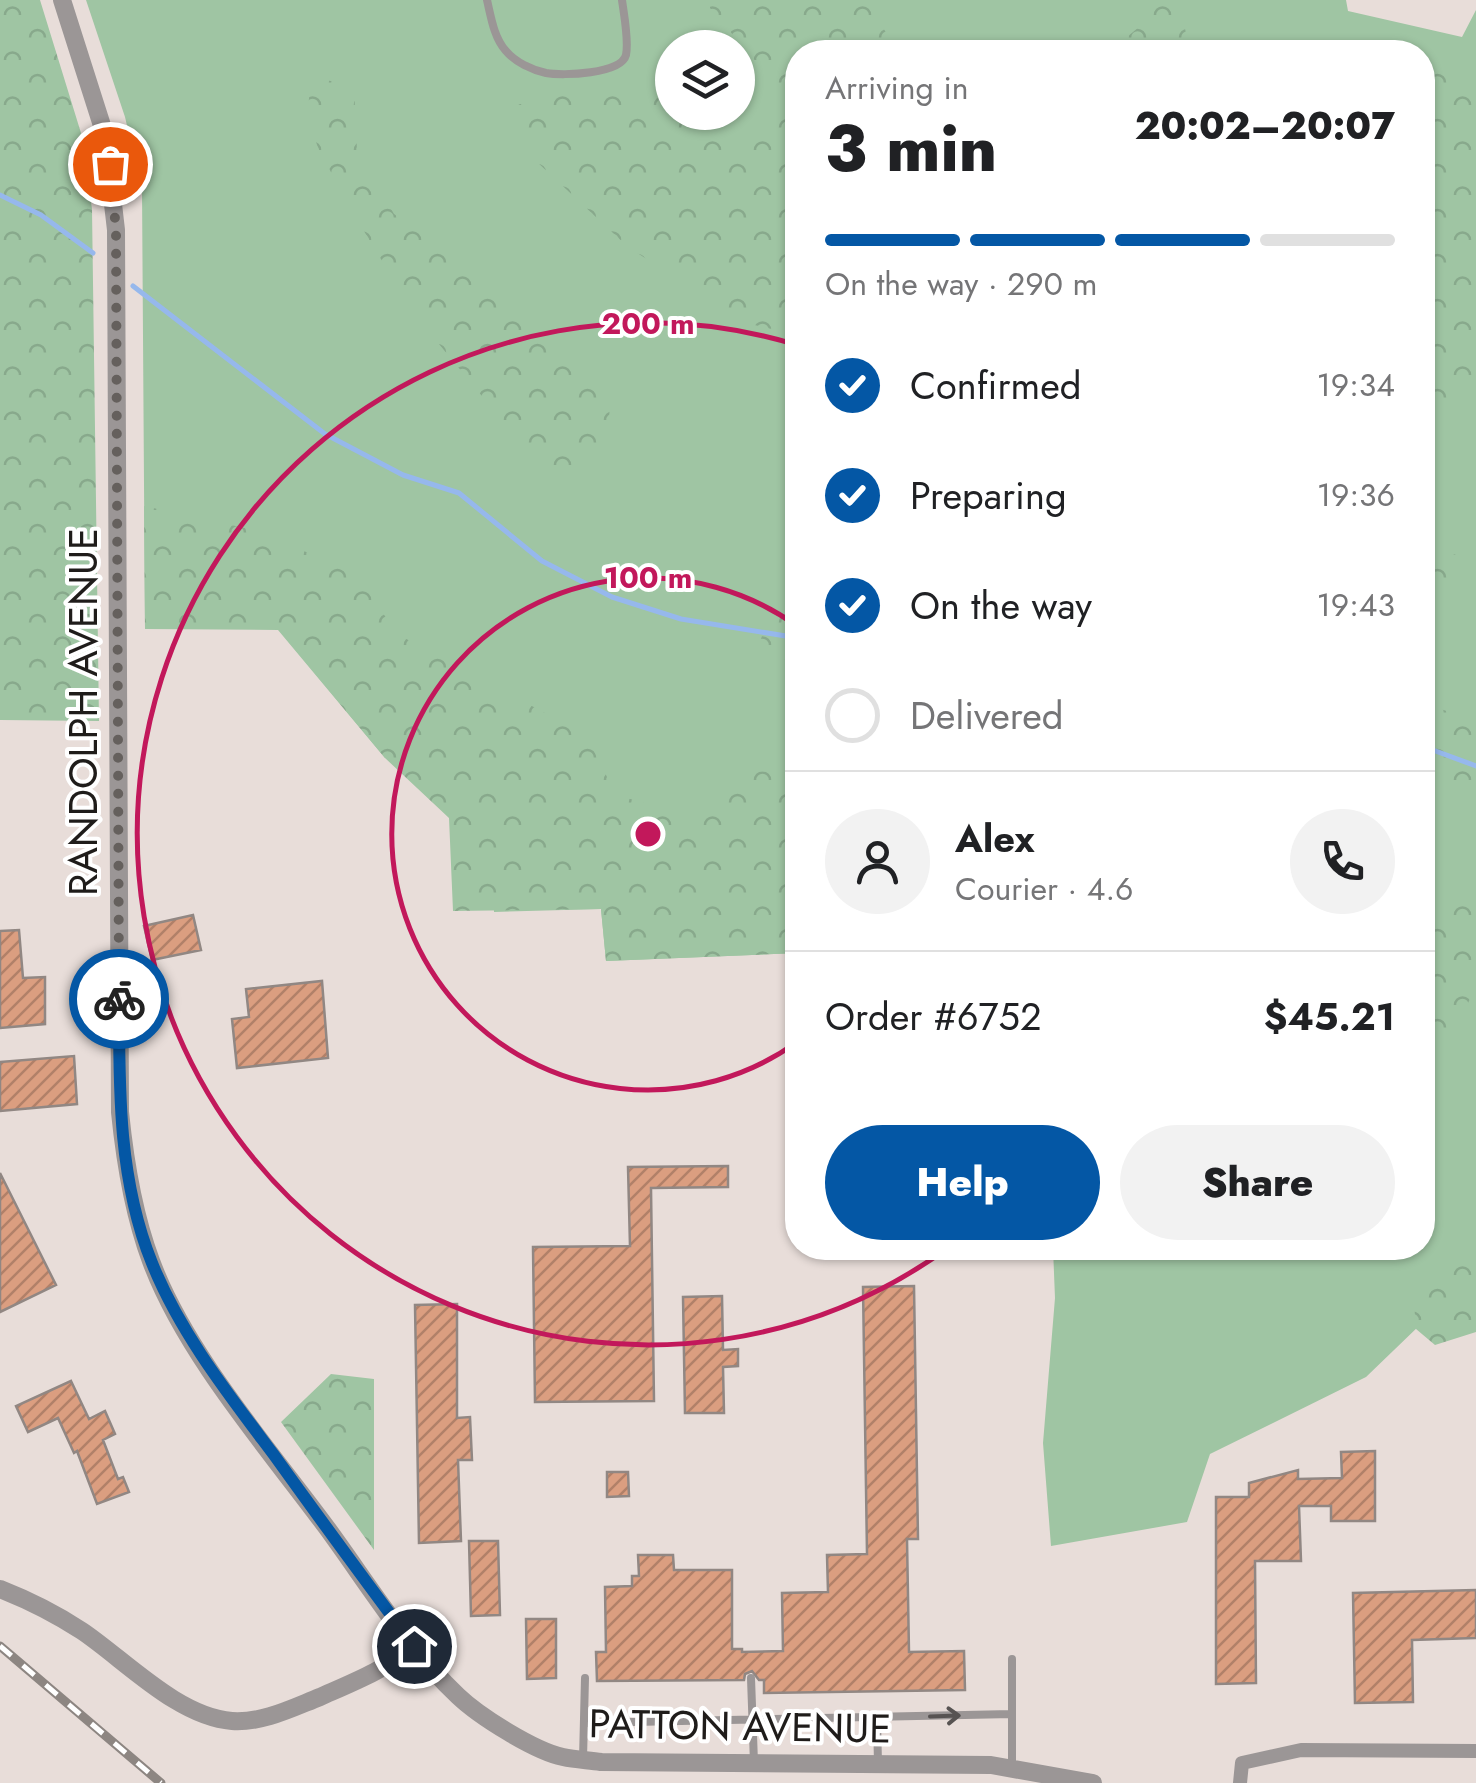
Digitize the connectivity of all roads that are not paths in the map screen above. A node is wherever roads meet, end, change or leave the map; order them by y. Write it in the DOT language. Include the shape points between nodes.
graph roads {
  1 [pos="62,0"];
  2 [pos="487,0"];
  3 [pos="622,0"];
  4 [pos="0,1588"];
  5 [pos="414,1646"];
  6 [pos="1012,1660"];
  7 [pos="585,1678"];
  8 [pos="752,1678"];
  9 [pos="1012,1714"];
  10 [pos="877,1718"];
  11 [pos="752,1720"];
  12 [pos="586,1723"];
  13 [pos="1476,1752"];
  14 [pos="583,1760"];
  15 [pos="754,1763"];
  16 [pos="878,1764"];
  17 [pos="1012,1768"];
  18 [pos="1093,1783"];
  19 [pos="1240,1783"];
  1 -- 5 [label="street, RANDOLPH AVENUE" via="98,106 114,199 120,1112 130,1182 152,1264 189,1334"];
  2 -- 3 [label="lane" via="504,49 517,61 546,73 574,74 621,64"];
  4 -- 5 [label="street" via="80,1630 181,1703 234,1721 299,1705 390,1666"];
  5 -- 14 [label="street, PATTON AVENUE" via="459,1697 498,1726"];
  6 -- 9 [label="lane"];
  7 -- 12 [label="lane"];
  8 -- 11 [label="lane"];
  10 -- 9 [label="lane, one-way"];
  9 -- 17 [label="lane"];
  10 -- 11 [label="lane"];
  10 -- 16 [label="lane"];
  11 -- 12 [label="lane"];
  11 -- 15 [label="lane"];
  12 -- 14 [label="lane"];
  13 -- 19 [label="street" via="1278,1752 1242,1763"];
  14 -- 15 [label="street, PATTON AVENUE"];
  15 -- 16 [label="street, PATTON AVENUE"];
  16 -- 17 [label="street, PATTON AVENUE"];
  17 -- 18 [label="street, PATTON AVENUE"];
}
